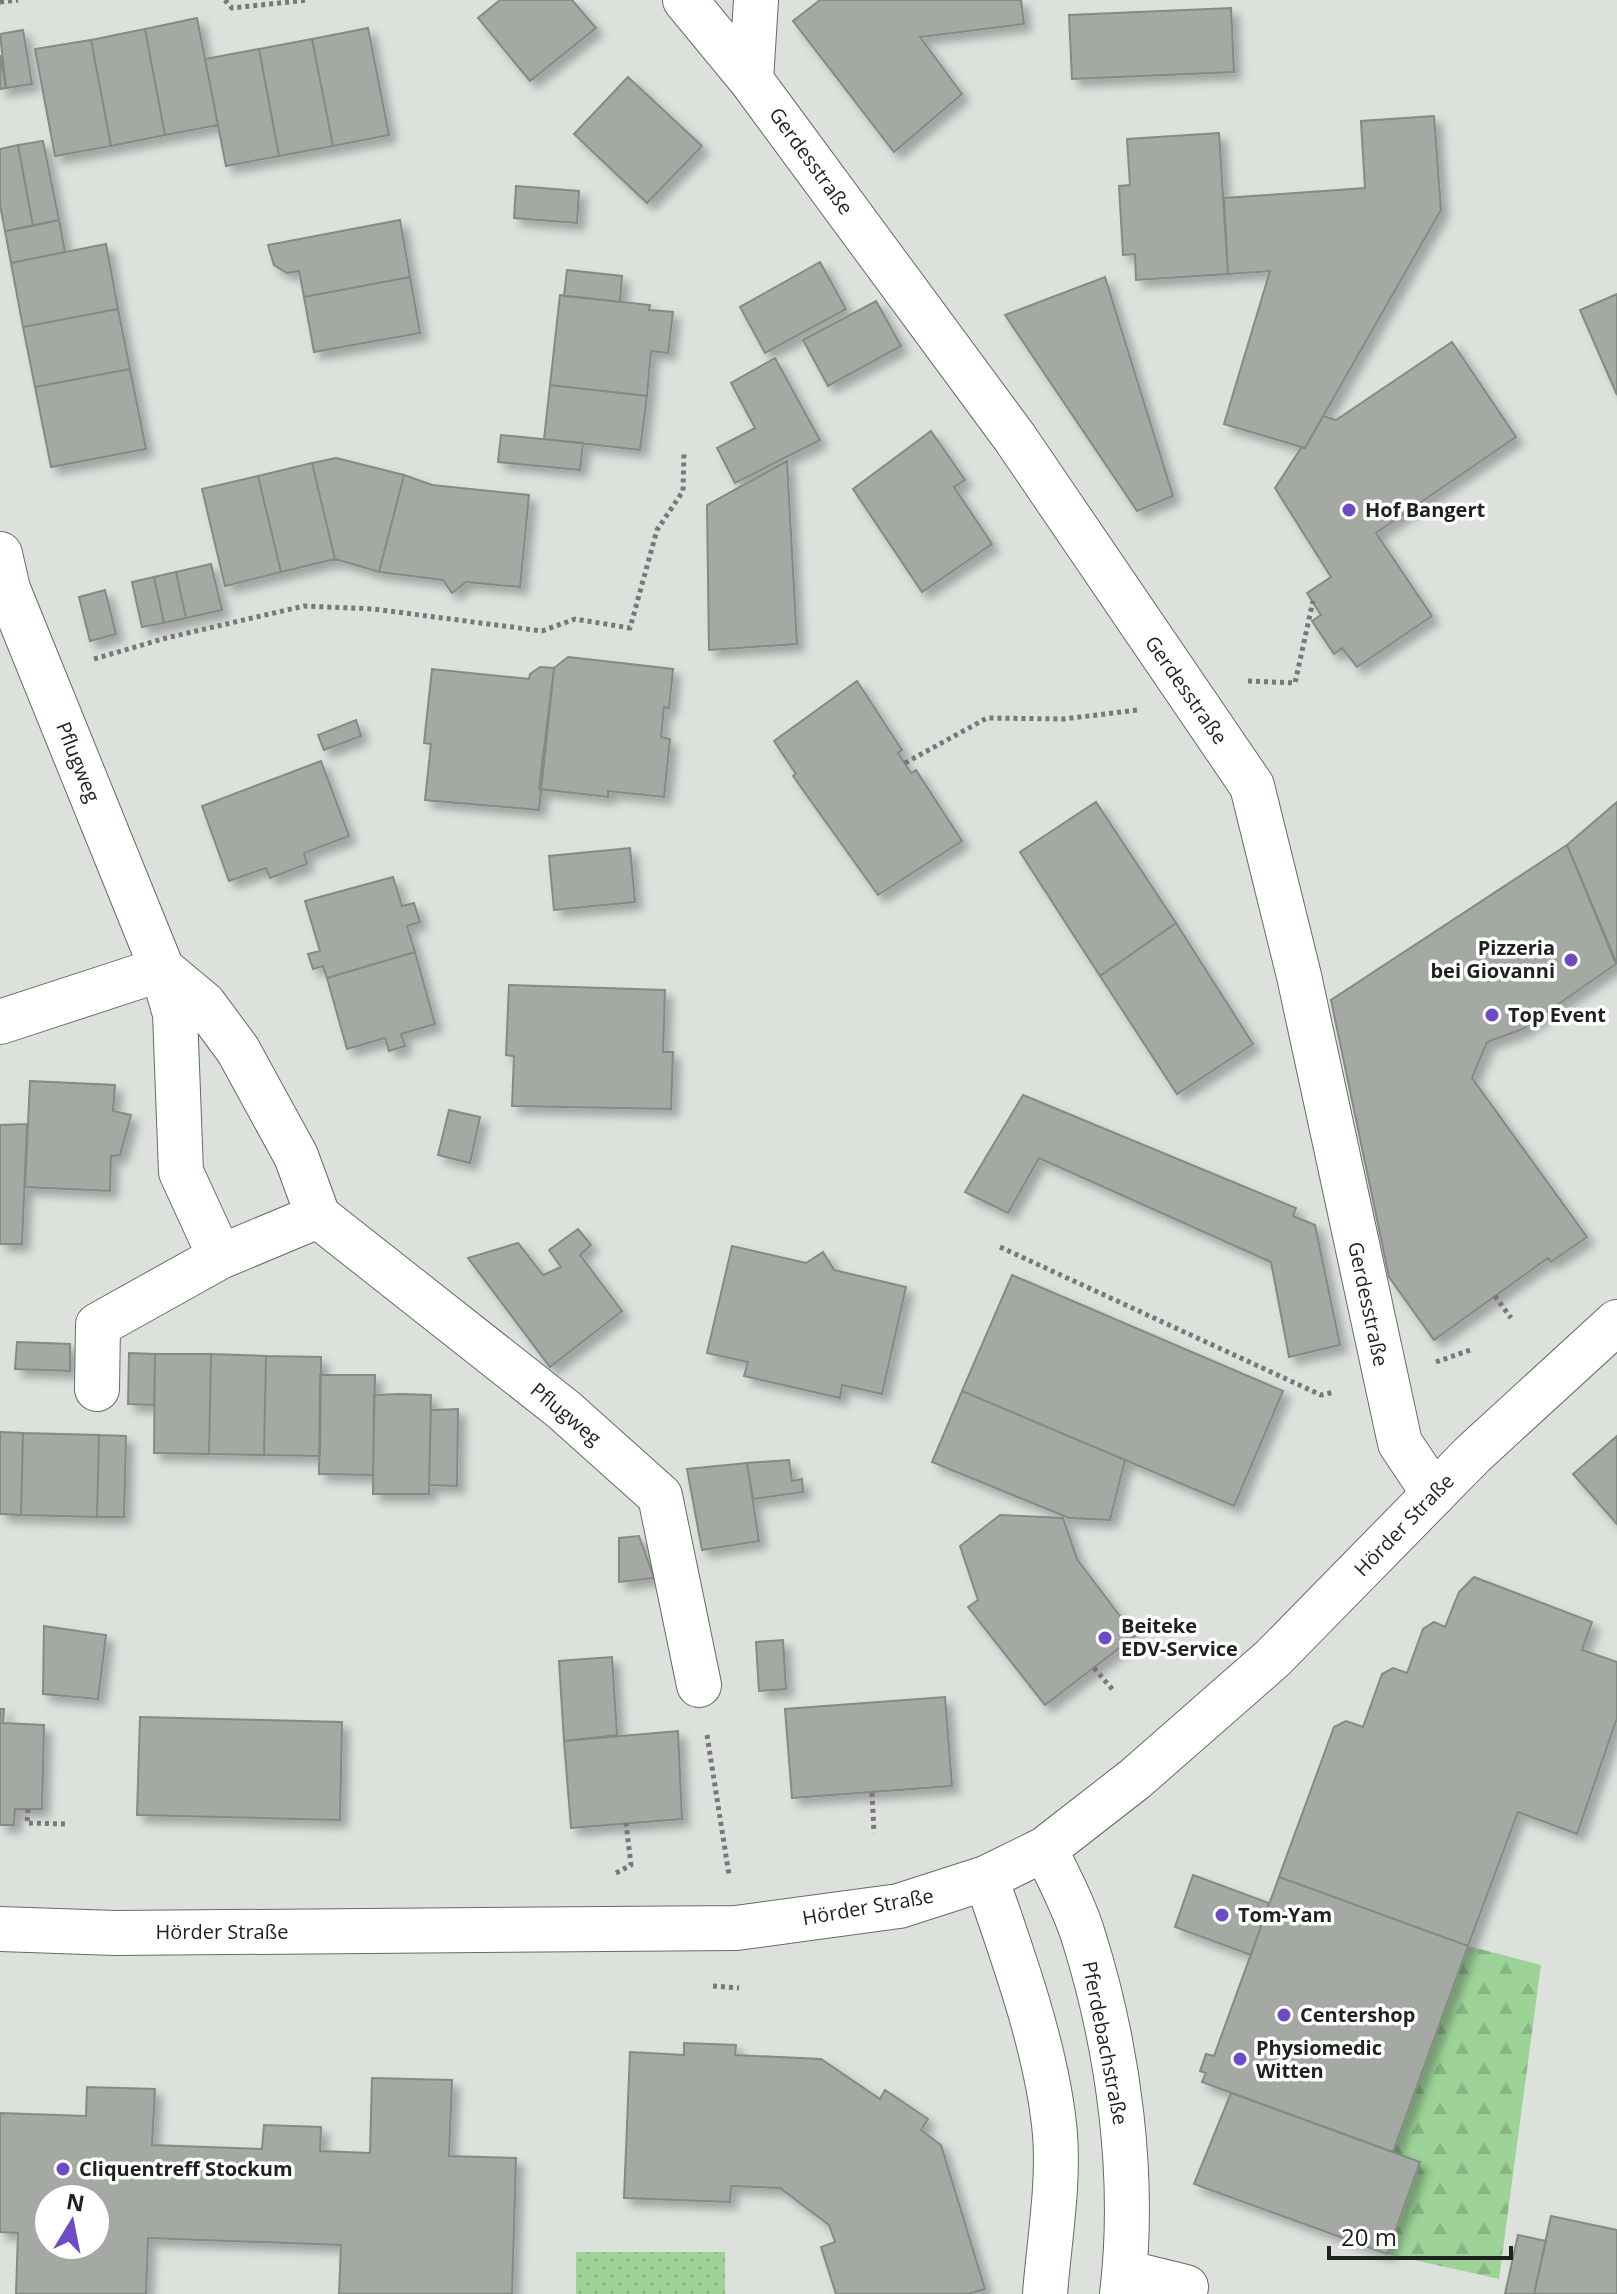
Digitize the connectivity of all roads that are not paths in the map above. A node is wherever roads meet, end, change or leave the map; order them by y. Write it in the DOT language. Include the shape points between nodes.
graph roads {
  1 [pos="685,0"];
  2 [pos="756,0"];
  3 [pos="751,80"];
  4 [pos="0,554"];
  5 [pos="162,969"];
  6 [pos="0,1022"];
  7 [pos="318,1216"];
  8 [pos="220,1257"];
  9 [pos="1617,1322"];
  10 [pos="97,1389"];
  11 [pos="1434,1494"];
  12 [pos="699,1685"];
  13 [pos="1045,1849"];
  14 [pos="986,1878"];
  15 [pos="0,1929"];
  16 [pos="1124,2283"];
  17 [pos="1186,2287"];
  18 [pos="1045,2294"];
  1 -- 3 [label="street, Gerdesstraße"];
  2 -- 3 [label="street"];
  3 -- 11 [label="street, Gerdesstraße" via="1015,438 1252,786 1299,976 1384,1381 1400,1443"];
  4 -- 5 [label="street, Pflugweg" via="8,589"];
  5 -- 6 [label="street"];
  5 -- 7 [label="street, Pflugweg" via="204,1004 238,1050 296,1156"];
  5 -- 8 [label="street, Pflugweg" via="175,1014 181,1172"];
  7 -- 8 [label="street"];
  7 -- 12 [label="street, Pflugweg" via="564,1410 660,1496"];
  8 -- 10 [label="street" via="98,1325"];
  9 -- 11 [label="street, Hörder Straße"];
  11 -- 13 [label="street, Hörder Straße" via="1273,1658 1135,1779"];
  13 -- 14 [label="street, Hörder Straße"];
  13 -- 16 [label="street, Pferdebachstraße" via="1084,1938 1115,2079 1126,2177"];
  14 -- 15 [label="street, Hörder Straße" via="899,1906 736,1928 131,1933"];
  14 -- 18 [label="street" via="1031,2021 1055,2134"];
  16 -- 17 [label="street"];
}
